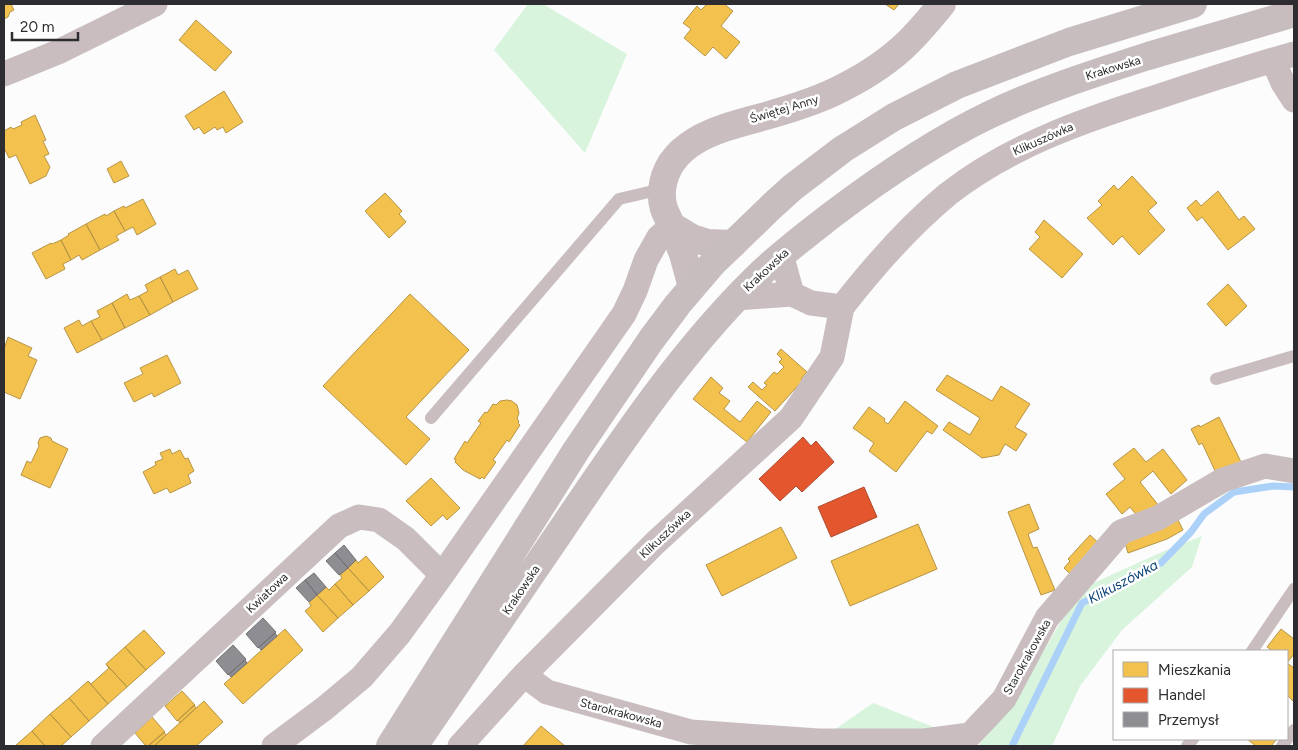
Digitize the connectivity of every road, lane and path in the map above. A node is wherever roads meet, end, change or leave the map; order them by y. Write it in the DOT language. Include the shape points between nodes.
graph roads {
  1 [pos="155,4"];
  2 [pos="942,4"];
  3 [pos="1193,4"];
  4 [pos="1294,13"];
  5 [pos="1284,57"];
  6 [pos="4,74"];
  7 [pos="1294,100"];
  8 [pos="662,189"];
  9 [pos="672,226"];
  10 [pos="733,244"];
  11 [pos="781,254"];
  12 [pos="692,287"];
  13 [pos="792,294"];
  14 [pos="736,298"];
  15 [pos="842,307"];
  16 [pos="1294,356"];
  17 [pos="1216,380"];
  18 [pos="431,418"];
  19 [pos="1294,471"];
  20 [pos="442,575"];
  21 [pos="1294,589"];
  22 [pos="1253,650"];
  23 [pos="524,675"];
  24 [pos="103,746"];
  25 [pos="274,746"];
  26 [pos="390,746"];
  27 [pos="414,746"];
  28 [pos="460,746"];
  1 -- 6 [label="street" via="58,52"];
  2 -- 8 [label="street, Świętej Anny" via="890,58 834,92 698,138 670,166"];
  3 -- 10 [label="main road" via="1069,42 926,100 843,149 793,187"];
  4 -- 11 [label="main road, Krakowska" via="1089,74 986,116 895,169"];
  5 -- 7 [label="street" via="1283,83"];
  5 -- 15 [label="street, Klikuszówka" via="1079,123 1006,156 949,194 919,220 874,266"];
  8 -- 9 [label="street, Świętej Anny" via="665,214"];
  8 -- 18 [label="lane" via="619,199"];
  9 -- 10 [label="street" via="708,243"];
  9 -- 12 [label="street, Świętej Anny"];
  9 -- 20 [label="street" via="659,238 646,260 624,314"];
  10 -- 12 [label="main road"];
  11 -- 13 [label="street"];
  11 -- 14 [label="main road, Krakowska"];
  12 -- 26 [label="main road" via="651,340 577,449"];
  13 -- 14 [label="street"];
  13 -- 15 [label="street" via="811,303"];
  14 -- 27 [label="main road, Krakowska" via="663,385"];
  15 -- 23 [label="street, Klikuszówka" via="832,357 791,418 655,542"];
  16 -- 17 [label="lane"];
  19 -- 23 [label="street, Starokrakowska" via="1266,466 1223,480 1158,518 1121,532 1047,618 1004,699 970,735 924,741 818,741 691,732 547,692"];
  20 -- 24 [label="street, Kwiatowa" via="406,539 379,520 359,517 339,526"];
  20 -- 25 [label="street" via="400,633 362,677"];
  21 -- 22 [label="lane"];
  23 -- 28 [label="street, Klikuszówka"];
}
